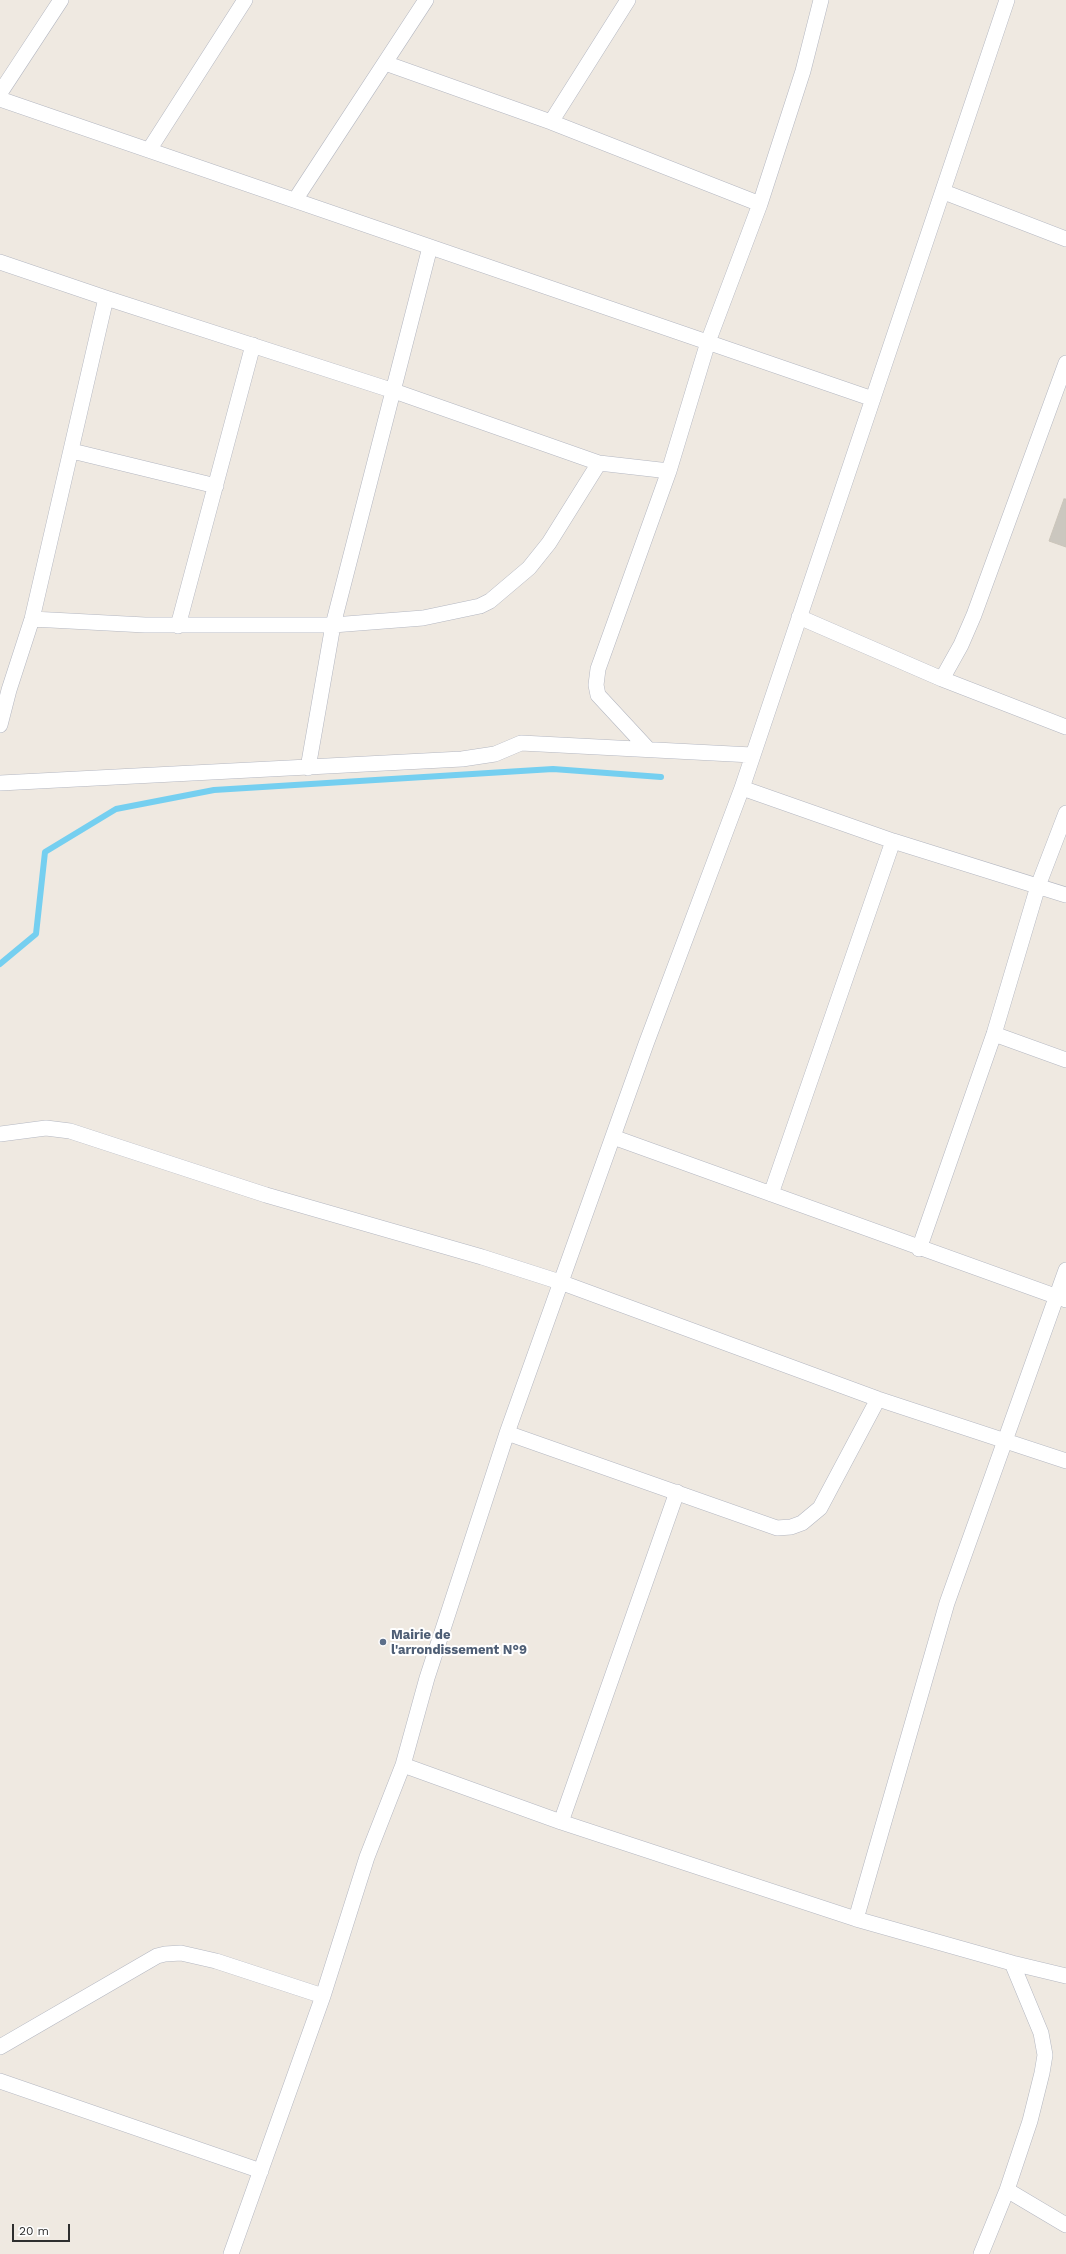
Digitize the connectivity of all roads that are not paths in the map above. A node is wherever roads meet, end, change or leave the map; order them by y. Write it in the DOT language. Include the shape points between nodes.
graph roads {
  1 [pos="61,0"];
  2 [pos="246,0"];
  3 [pos="426,0"];
  4 [pos="628,0"];
  5 [pos="821,0"];
  6 [pos="1007,0"];
  7 [pos="385,63"];
  8 [pos="0,93"];
  9 [pos="0,99"];
  10 [pos="551,122"];
  11 [pos="149,150"];
  12 [pos="944,192"];
  13 [pos="295,200"];
  14 [pos="760,204"];
  15 [pos="1066,239"];
  16 [pos="430,247"];
  17 [pos="0,262"];
  18 [pos="106,298"];
  19 [pos="708,342"];
  20 [pos="253,345"];
  21 [pos="1066,363"];
  22 [pos="394,391"];
  23 [pos="873,399"];
  24 [pos="72,450"];
  25 [pos="599,463"];
  26 [pos="669,471"];
  27 [pos="216,486"];
  28 [pos="800,617"];
  29 [pos="32,619"];
  30 [pos="333,625"];
  31 [pos="178,626"];
  32 [pos="942,679"];
  33 [pos="0,725"];
  34 [pos="1066,727"];
  35 [pos="648,749"];
  36 [pos="752,756"];
  37 [pos="308,768"];
  38 [pos="0,783"];
  39 [pos="742,788"];
  40 [pos="1066,813"];
  41 [pos="894,841"];
  42 [pos="1038,886"];
  43 [pos="1066,894"];
  44 [pos="994,1034"];
  45 [pos="1066,1060"];
  46 [pos="0,1134"];
  47 [pos="613,1137"];
  48 [pos="772,1194"];
  49 [pos="919,1249"];
  50 [pos="1066,1270"];
  51 [pos="560,1282"];
  52 [pos="1061,1298"];
  53 [pos="878,1400"];
  54 [pos="507,1433"];
  55 [pos="1005,1441"];
  56 [pos="1066,1461"];
  57 [pos="677,1492"];
  58 [pos="403,1765"];
  59 [pos="561,1822"];
  60 [pos="856,1919"];
  61 [pos="1012,1963"];
  62 [pos="1066,1976"];
  63 [pos="323,1996"];
  64 [pos="0,2047"];
  65 [pos="0,2081"];
  66 [pos="261,2171"];
  67 [pos="1007,2190"];
  68 [pos="1066,2225"];
  69 [pos="231,2254"];
  70 [pos="981,2254"];
  1 -- 8 [label="street"];
  2 -- 11 [label="street"];
  3 -- 7 [label="street"];
  4 -- 10 [label="street"];
  5 -- 14 [label="street" via="802,71"];
  6 -- 12 [label="street"];
  7 -- 10 [label="street"];
  7 -- 13 [label="street"];
  9 -- 11 [label="street"];
  10 -- 14 [label="street"];
  11 -- 13 [label="street"];
  12 -- 15 [label="street"];
  12 -- 23 [label="street"];
  13 -- 16 [label="street"];
  14 -- 19 [label="street"];
  16 -- 19 [label="street"];
  16 -- 22 [label="street"];
  17 -- 18 [label="street"];
  18 -- 20 [label="street"];
  18 -- 24 [label="street"];
  19 -- 23 [label="street"];
  19 -- 26 [label="street"];
  20 -- 22 [label="street"];
  20 -- 27 [label="street"];
  21 -- 32 [label="street" via="974,615"];
  22 -- 25 [label="street"];
  22 -- 30 [label="street"];
  23 -- 28 [label="street"];
  24 -- 27 [label="street"];
  24 -- 29 [label="street"];
  25 -- 26 [label="street"];
  25 -- 30 [label="street" via="549,543 529,568 490,601 480,606 424,618"];
  26 -- 35 [label="street" via="598,669 596,685 603,702"];
  27 -- 31 [label="street"];
  28 -- 32 [label="street"];
  28 -- 36 [label="street"];
  29 -- 31 [label="street"];
  29 -- 33 [label="street"];
  30 -- 31 [label="street"];
  30 -- 37 [label="street"];
  32 -- 34 [label="street"];
  35 -- 36 [label="street"];
  35 -- 37 [label="street" via="615,750 521,743 495,754 462,759"];
  36 -- 39 [label="street"];
  37 -- 38 [label="street"];
  39 -- 41 [label="street"];
  39 -- 47 [label="street"];
  40 -- 42 [label="street"];
  41 -- 42 [label="street"];
  41 -- 48 [label="street"];
  42 -- 43 [label="street"];
  42 -- 44 [label="street"];
  44 -- 45 [label="street"];
  44 -- 49 [label="street"];
  46 -- 51 [label="street" via="46,1128 70,1131 266,1195"];
  47 -- 48 [label="street"];
  47 -- 51 [label="street" via="587,1214"];
  48 -- 49 [label="street"];
  49 -- 52 [label="street"];
  50 -- 52 [label="street"];
  51 -- 53 [label="street"];
  51 -- 54 [label="street"];
  52 -- 55 [label="street"];
  53 -- 55 [label="street"];
  53 -- 57 [label="street" via="820,1508 802,1523 777,1528"];
  54 -- 57 [label="street"];
  54 -- 58 [label="street" via="428,1678"];
  55 -- 56 [label="street"];
  55 -- 60 [label="street" via="947,1603"];
  57 -- 59 [label="street"];
  58 -- 59 [label="street"];
  58 -- 63 [label="street" via="367,1857"];
  59 -- 60 [label="street"];
  60 -- 61 [label="street"];
  61 -- 62 [label="street"];
  61 -- 67 [label="street" via="1042,2033 1044,2055 1030,2121"];
  63 -- 64 [label="street" via="216,1961 181,1953 165,1954 157,1956"];
  63 -- 66 [label="street"];
  65 -- 66 [label="street"];
  66 -- 69 [label="street"];
  67 -- 68 [label="street"];
  67 -- 70 [label="street"];
}
